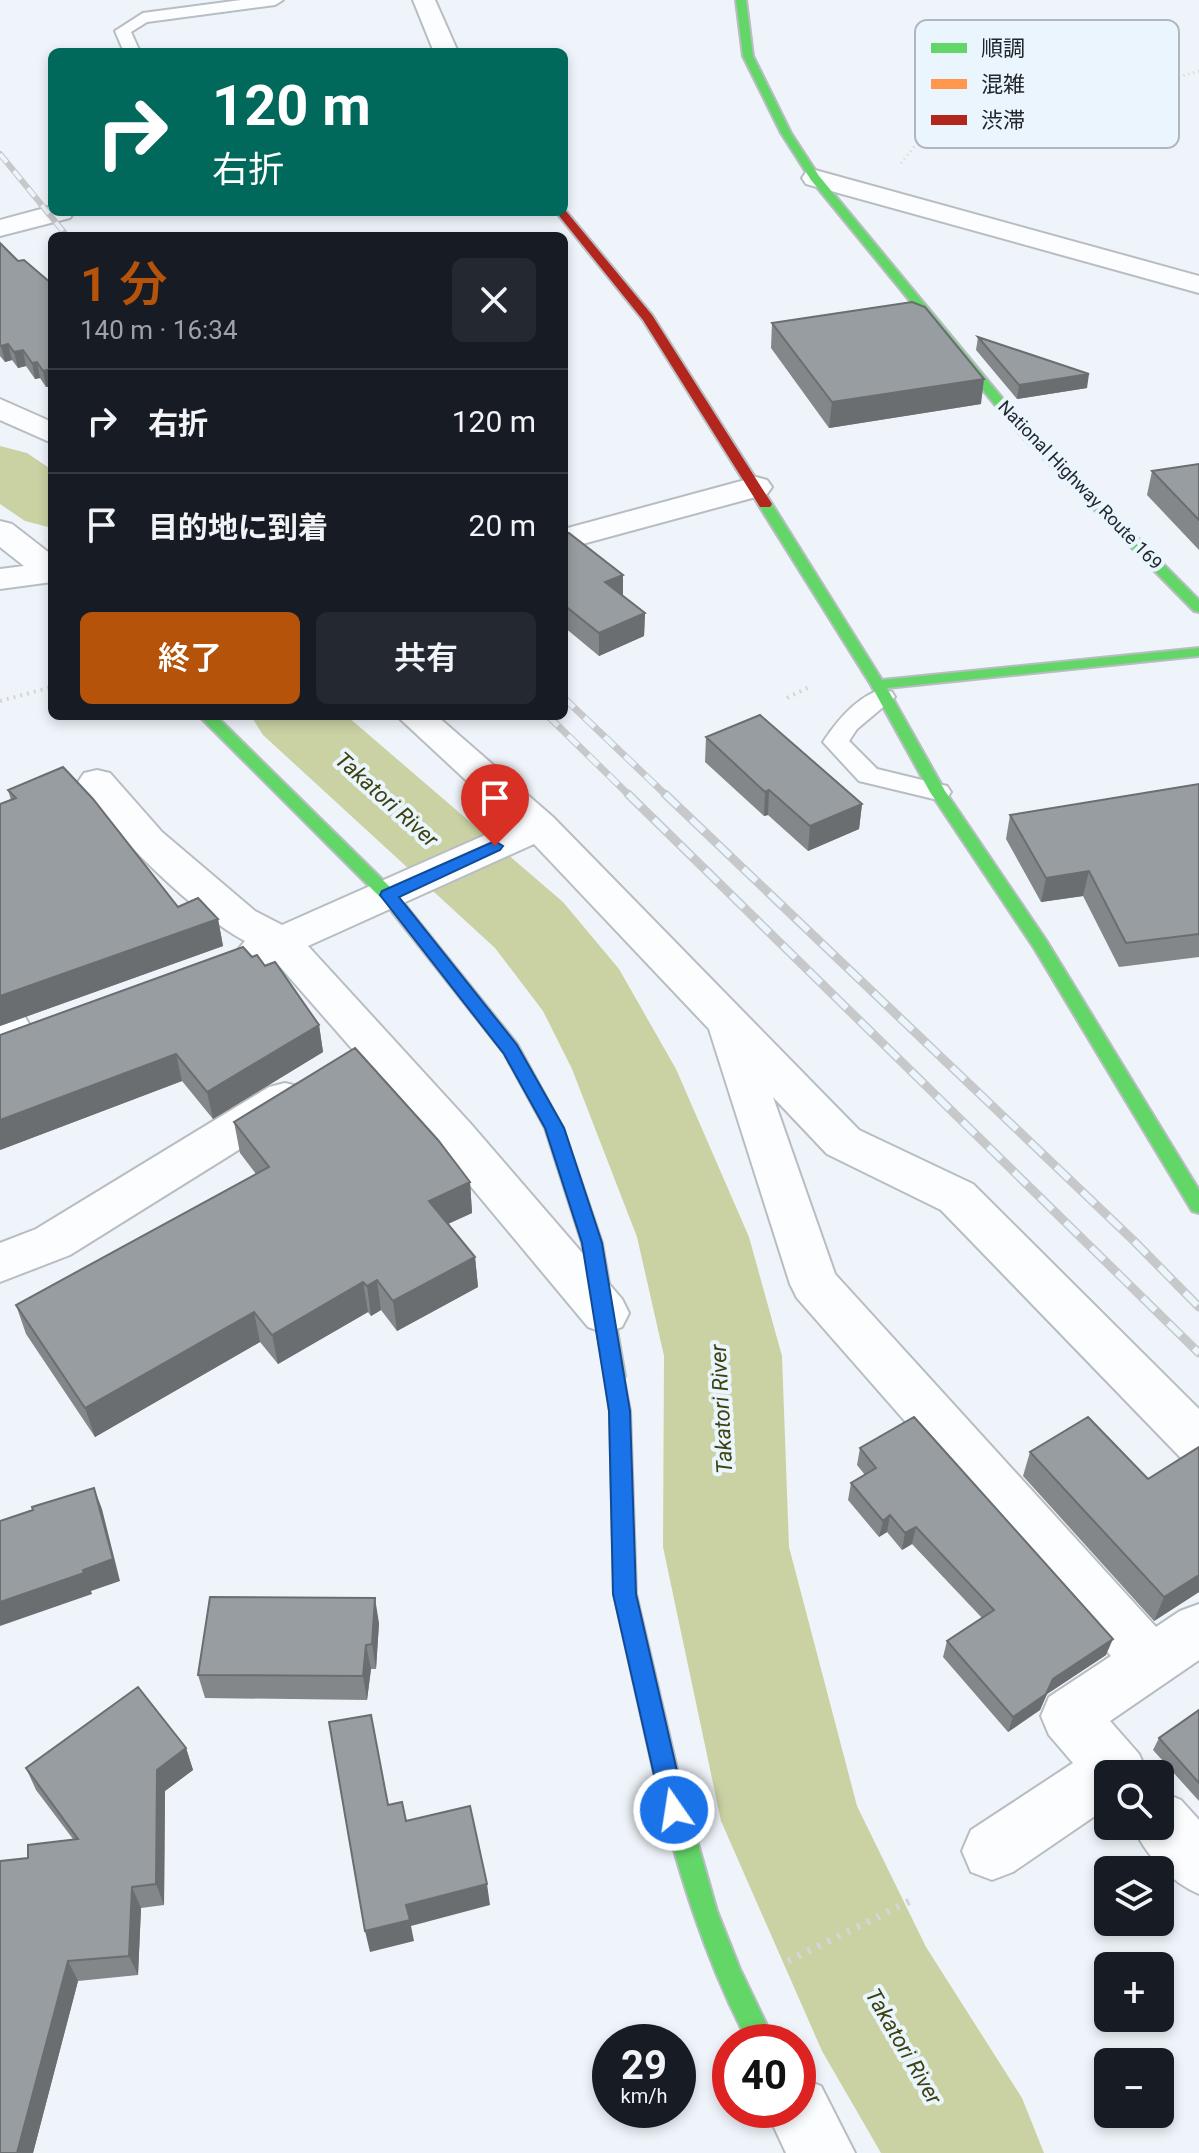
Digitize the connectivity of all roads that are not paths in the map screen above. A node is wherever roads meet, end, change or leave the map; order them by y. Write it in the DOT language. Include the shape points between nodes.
graph roads {
  1 [pos="275,0"];
  2 [pos="424,0"];
  3 [pos="741,0"];
  4 [pos="130,48"];
  5 [pos="444,48"];
  6 [pos="815,178"];
  7 [pos="48,215"];
  8 [pos="564,216"];
  9 [pos="0,228"];
  10 [pos="1199,285"];
  11 [pos="0,408"];
  12 [pos="48,432"];
  13 [pos="756,487"];
  14 [pos="0,531"];
  15 [pos="568,538"];
  16 [pos="48,569"];
  17 [pos="48,573"];
  18 [pos="0,579"];
  19 [pos="1199,608"];
  20 [pos="1199,652"];
  21 [pos="881,691"];
  22 [pos="211,720"];
  23 [pos="419,720"];
  24 [pos="97,782"];
  25 [pos="938,792"];
  26 [pos="531,830"];
  27 [pos="399,890"];
  28 [pos="282,943"];
  29 [pos="223,965"];
  30 [pos="724,1018"];
  31 [pos="373,1046"];
  32 [pos="1199,1206"];
  33 [pos="0,1263"];
  34 [pos="605,1313"];
  35 [pos="1199,1443"];
  36 [pos="1199,1629"];
  37 [pos="1150,1660"];
  38 [pos="1106,1760"];
  39 [pos="1094,1786"];
  40 [pos="1174,1836"];
  41 [pos="992,1851"];
  42 [pos="1199,1864"];
  43 [pos="752,2024"];
  44 [pos="808,2128"];
  45 [pos="822,2153"];
  1 -- 4 [label="lane" via="143,18 123,31"];
  2 -- 5 [label="street"];
  3 -- 6 [label="main road, National Highway Route 169" via="748,56"];
  6 -- 10 [label="street"];
  6 -- 19 [label="main road, National Highway Route 169" via="1018,425"];
  7 -- 9 [label="street"];
  8 -- 13 [label="main road" via="648,318"];
  11 -- 12 [label="street"];
  13 -- 15 [label="street"];
  13 -- 21 [label="main road"];
  14 -- 16 [label="street"];
  17 -- 18 [label="street"];
  20 -- 21 [label="main road"];
  21 -- 25 [label="main road"];
  21 -- 25 [label="lane" via="836,742 868,775"];
  22 -- 27 [label="main road"];
  23 -- 26 [label="street"];
  24 -- 28 [label="street" via="148,841 241,921"];
  25 -- 32 [label="main road" via="1040,944"];
  26 -- 27 [label="street"];
  26 -- 30 [label="street"];
  27 -- 28 [label="street"];
  27 -- 34 [label="main road" via="511,1049 554,1128 592,1243"];
  28 -- 29 [label="street"];
  28 -- 31 [label="street"];
  30 -- 35 [label="street" via="843,1142 957,1197"];
  30 -- 37 [label="street" via="814,1284"];
  31 -- 33 [label="street" via="53,1242"];
  31 -- 34 [label="street"];
  34 -- 43 [label="main road" via="620,1411 625,1594 681,1841 733,1989"];
  36 -- 37 [label="street"];
  37 -- 38 [label="street" via="1069,1716"];
  39 -- 41 [label="street"];
  40 -- 42 [label="street"];
  44 -- 45 [label="street"];
}
